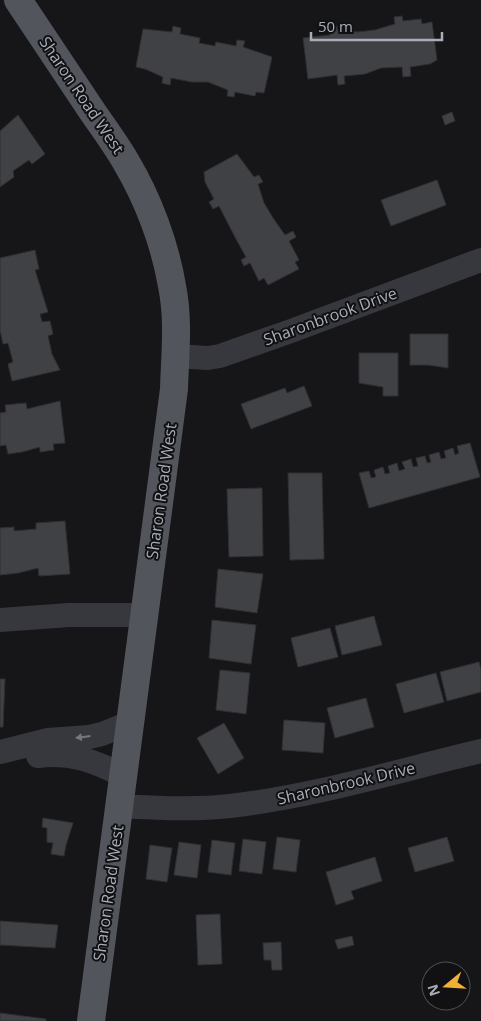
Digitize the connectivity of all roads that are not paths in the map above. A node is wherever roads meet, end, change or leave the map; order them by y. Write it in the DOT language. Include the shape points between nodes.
graph roads {
  1 [pos="18,0"];
  2 [pos="481,260"];
  3 [pos="175,356"];
  4 [pos="144,615"];
  5 [pos="0,620"];
  6 [pos="130,723"];
  7 [pos="57,747"];
  8 [pos="481,751"];
  9 [pos="15,753"];
  10 [pos="0,767"];
  11 [pos="122,775"];
  12 [pos="120,806"];
  13 [pos="91,1021"];
  1 -- 3 [label="main road, Sharon Road West" via="103,125 137,183 155,225 172,286 177,322"];
  2 -- 3 [label="street, Sharonbrook Drive" via="220,356"];
  3 -- 4 [label="main road, Sharon Road West" via="174,389"];
  4 -- 5 [label="street" via="69,615"];
  4 -- 6 [label="main road, Sharon Road West"];
  6 -- 7 [label="street, one-way"];
  6 -- 11 [label="main road, Sharon Road West"];
  7 -- 9 [label="street" via="36,756"];
  7 -- 11 [label="street"];
  8 -- 12 [label="street, Sharonbrook Drive" via="327,790 273,800 178,809"];
  9 -- 10 [label="street"];
  11 -- 12 [label="main road, Sharon Road West"];
  12 -- 13 [label="main road, Sharon Road West"];
}
